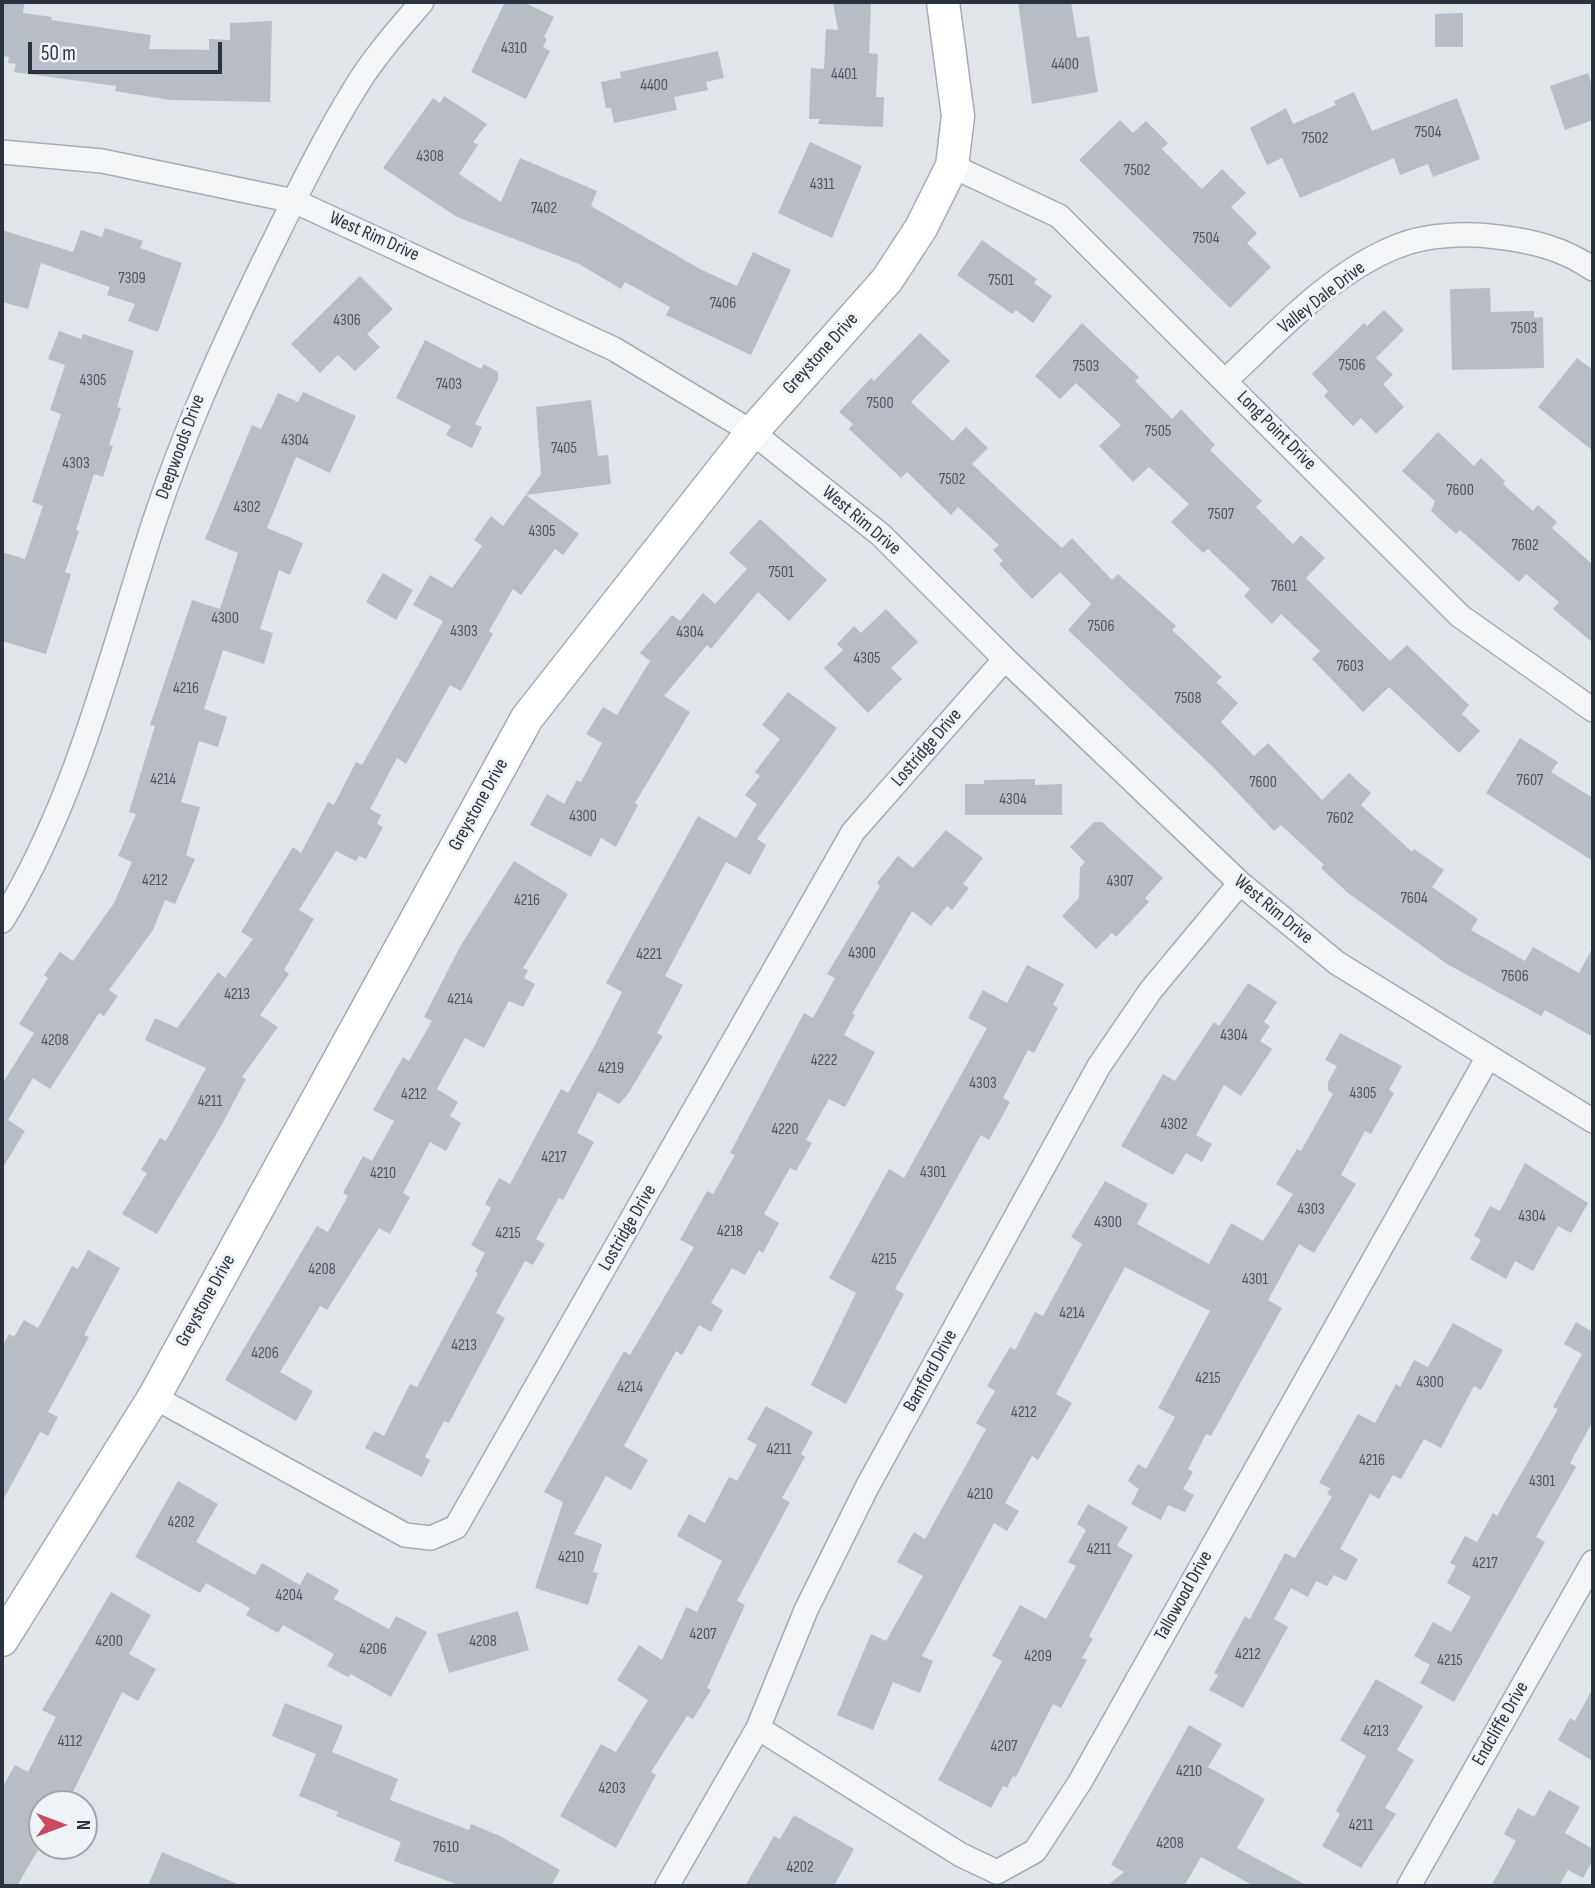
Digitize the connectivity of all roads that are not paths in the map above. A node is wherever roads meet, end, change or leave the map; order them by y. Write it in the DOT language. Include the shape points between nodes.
graph roads {
  1 [pos="422,2"];
  2 [pos="943,2"];
  3 [pos="2,152"];
  4 [pos="952,166"];
  5 [pos="294,201"];
  6 [pos="1593,269"];
  7 [pos="1226,380"];
  8 [pos="752,432"];
  9 [pos="1005,659"];
  10 [pos="1593,710"];
  11 [pos="1240,883"];
  12 [pos="2,922"];
  13 [pos="1488,1058"];
  14 [pos="1593,1121"];
  15 [pos="154,1396"];
  16 [pos="1593,1562"];
  17 [pos="2,1640"];
  18 [pos="758,1728"];
  19 [pos="667,1886"];
  20 [pos="1409,1886"];
  1 -- 5 [label="street, Deepwoods Drive" via="354,88"];
  2 -- 4 [label="street, Greystone Drive" via="958,116"];
  3 -- 5 [label="street, West Rim Drive" via="102,161"];
  4 -- 7 [label="street, Long Point Drive" via="1059,216"];
  4 -- 8 [label="street, Greystone Drive" via="921,228 887,280"];
  5 -- 8 [label="street, West Rim Drive" via="614,349"];
  5 -- 12 [label="street, Deepwoods Drive" via="187,428 74,771 44,848"];
  6 -- 7 [label="street, Valley Dale Drive" via="1544,245 1509,238 1442,237 1399,245 1355,268 1306,305"];
  7 -- 10 [label="street, Long Point Drive" via="1460,616"];
  8 -- 9 [label="street, West Rim Drive" via="881,535"];
  8 -- 15 [label="street, Greystone Drive" via="527,718"];
  9 -- 11 [label="street, West Rim Drive"];
  9 -- 15 [label="street, Lostridge Drive" via="853,832 456,1527 431,1538 405,1535"];
  11 -- 13 [label="street, West Rim Drive" via="1337,964"];
  11 -- 18 [label="street, Bamford Drive" via="1151,990 1099,1066 867,1487 807,1610"];
  13 -- 14 [label="street, West Rim Drive"];
  13 -- 18 [label="street, Tallowood Drive" via="1080,1782 1034,1851 997,1872 961,1855"];
  15 -- 17 [label="street, Greystone Drive"];
  16 -- 20 [label="street, Endcliffe Drive"];
  18 -- 19 [label="street, Bamford Drive"];
}
